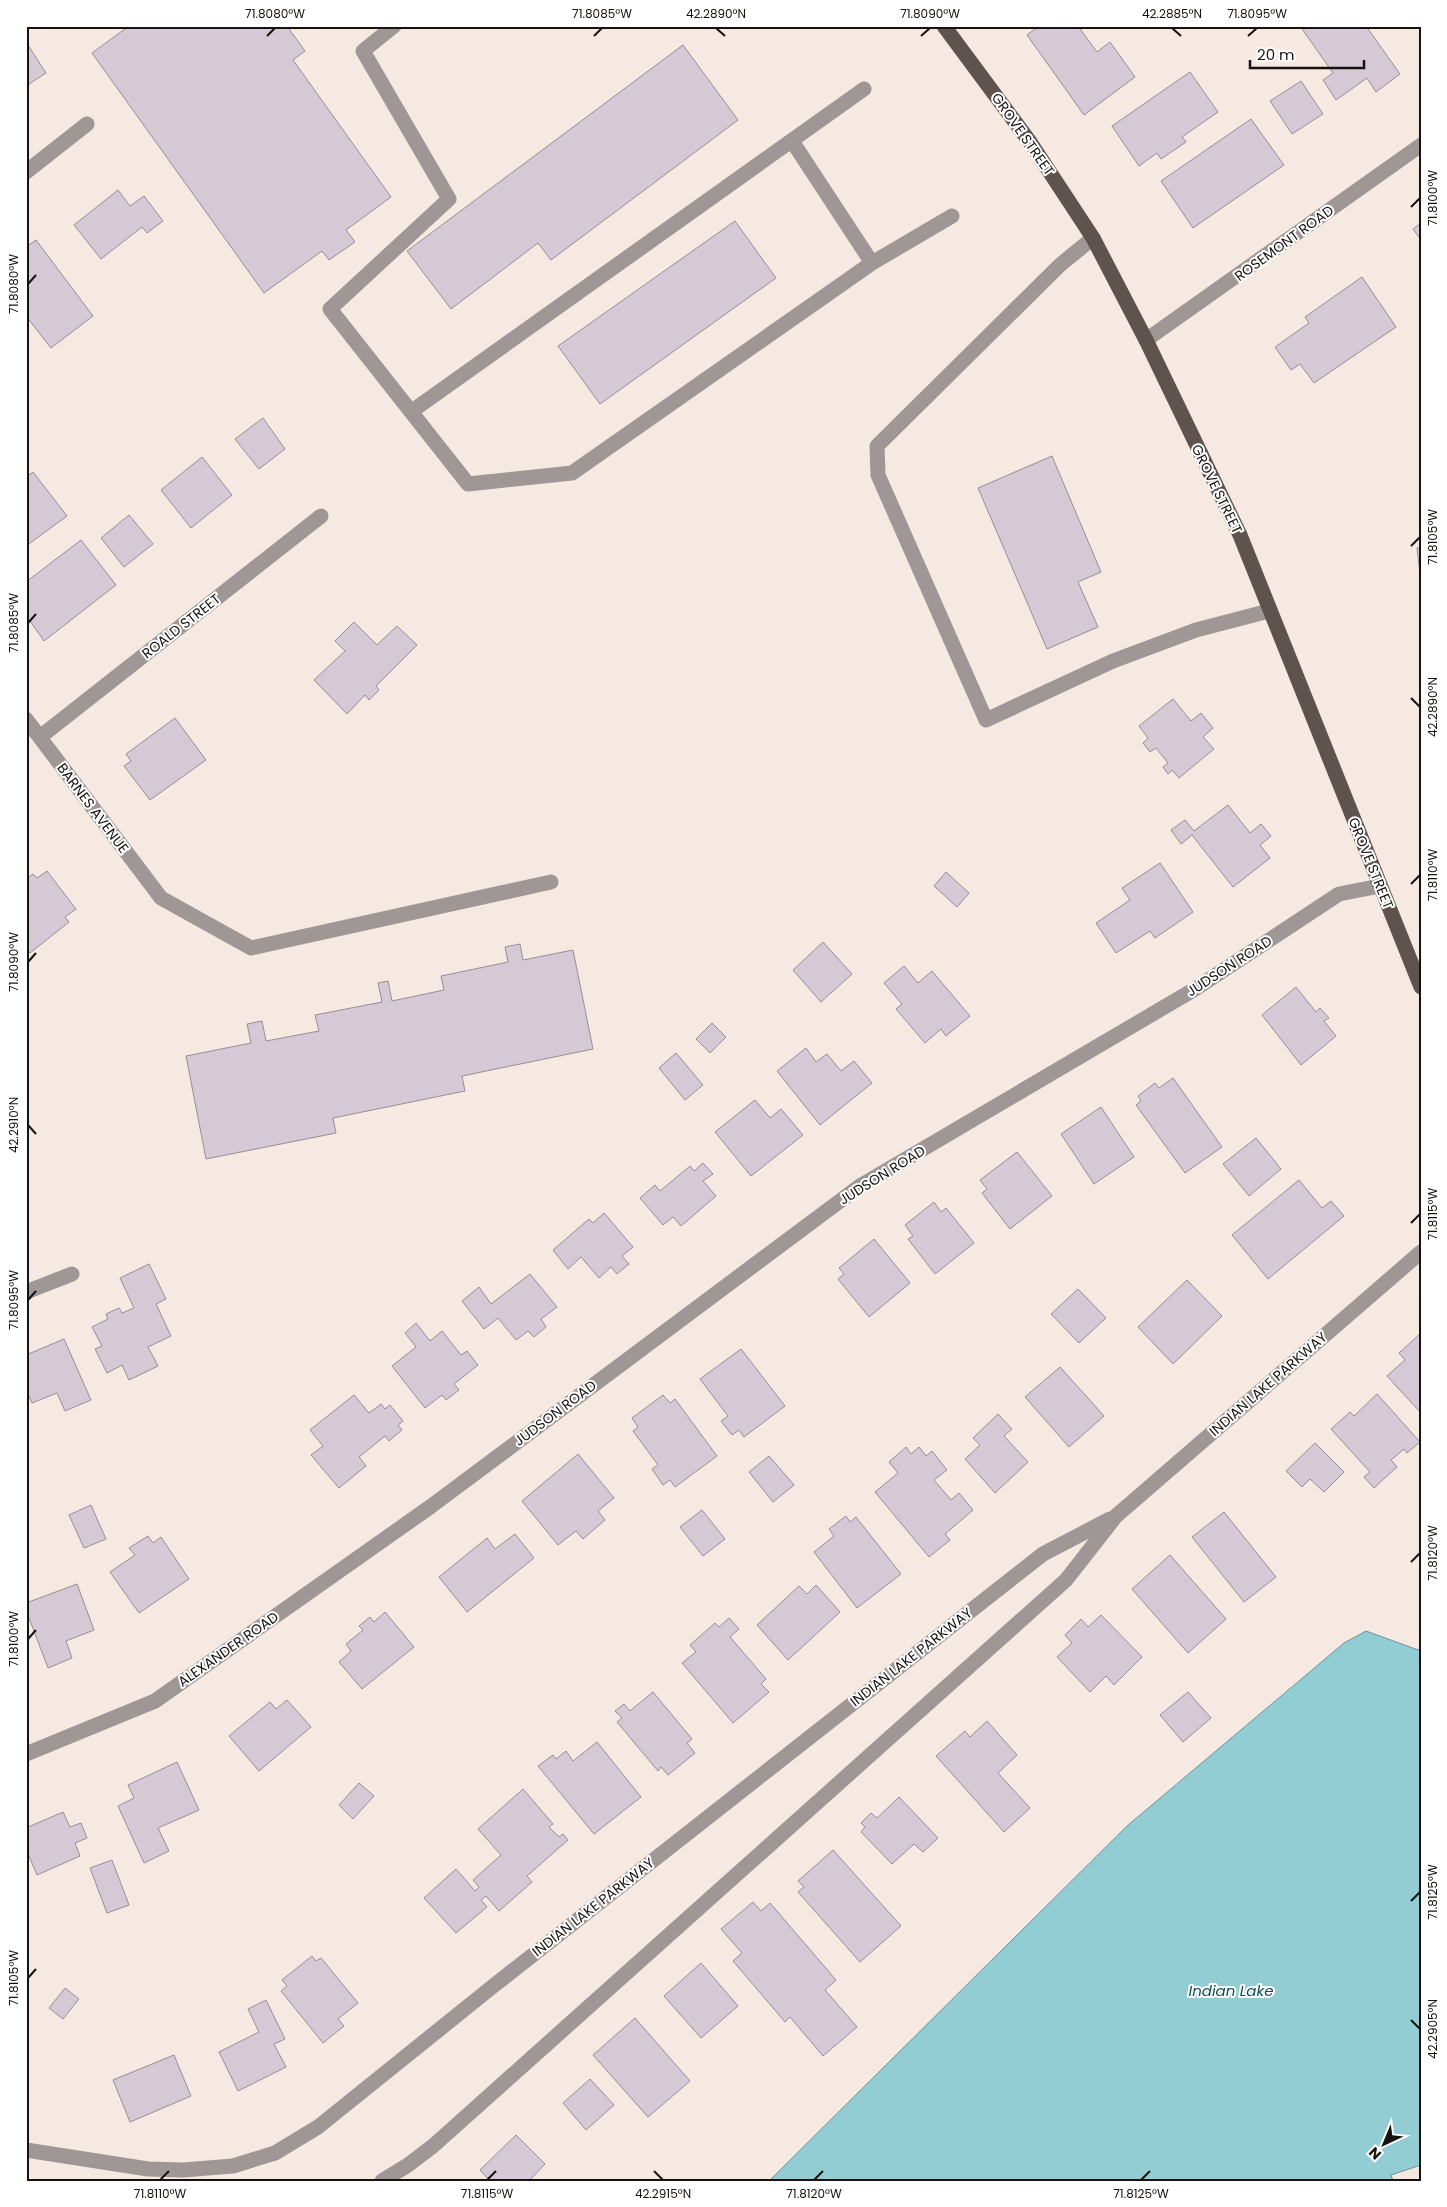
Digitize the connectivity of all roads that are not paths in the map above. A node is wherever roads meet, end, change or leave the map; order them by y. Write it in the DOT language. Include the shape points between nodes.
graph roads {
  1 [pos="394,26"];
  2 [pos="944,26"];
  3 [pos="864,89"];
  4 [pos="87,124"];
  5 [pos="792,141"];
  6 [pos="1421,145"];
  7 [pos="26,172"];
  8 [pos="952,216"];
  9 [pos="1093,238"];
  10 [pos="872,263"];
  11 [pos="1146,340"];
  12 [pos="412,411"];
  13 [pos="322,516"];
  14 [pos="1269,611"];
  15 [pos="26,719"];
  16 [pos="40,737"];
  17 [pos="551,882"];
  18 [pos="1380,886"];
  19 [pos="1421,987"];
  20 [pos="1421,1252"];
  21 [pos="72,1274"];
  22 [pos="26,1292"];
  23 [pos="1116,1516"];
  24 [pos="415,1517"];
  25 [pos="26,1754"];
  26 [pos="26,2150"];
  27 [pos="382,2181"];
  1 -- 12 [label="street" via="363,52 450,200 330,309"];
  2 -- 9 [label="main road, GROVE STREET" via="1030,142"];
  3 -- 5 [label="street"];
  4 -- 7 [label="street"];
  5 -- 10 [label="street"];
  5 -- 12 [label="street"];
  6 -- 11 [label="street, ROSEMONT ROAD"];
  8 -- 10 [label="street"];
  9 -- 11 [label="main road, GROVE STREET"];
  9 -- 14 [label="street" via="1060,265 877,446 878,476 986,720 1113,661 1196,630"];
  10 -- 12 [label="street" via="572,473 468,484"];
  11 -- 14 [label="main road, GROVE STREET" via="1240,535"];
  13 -- 16 [label="street, ROALD STREET"];
  14 -- 18 [label="main road, GROVE STREET"];
  15 -- 16 [label="street, BARNES AVENUE"];
  16 -- 17 [label="street, BARNES AVENUE" via="160,898 251,948"];
  18 -- 19 [label="main road, GROVE STREET"];
  18 -- 24 [label="street, JUDSON ROAD" via="1339,894 1195,989 860,1186"];
  20 -- 23 [label="street, INDIAN LAKE PARKWAY"];
  21 -- 22 [label="street"];
  23 -- 26 [label="street, INDIAN LAKE PARKWAY" via="1043,1554 318,2127 275,2153 233,2166 183,2170 148,2169"];
  23 -- 27 [label="street, INDIAN LAKE PARKWAY" via="1066,1580 434,2146"];
  24 -- 25 [label="street, ALEXANDER ROAD" via="155,1701"];
}
